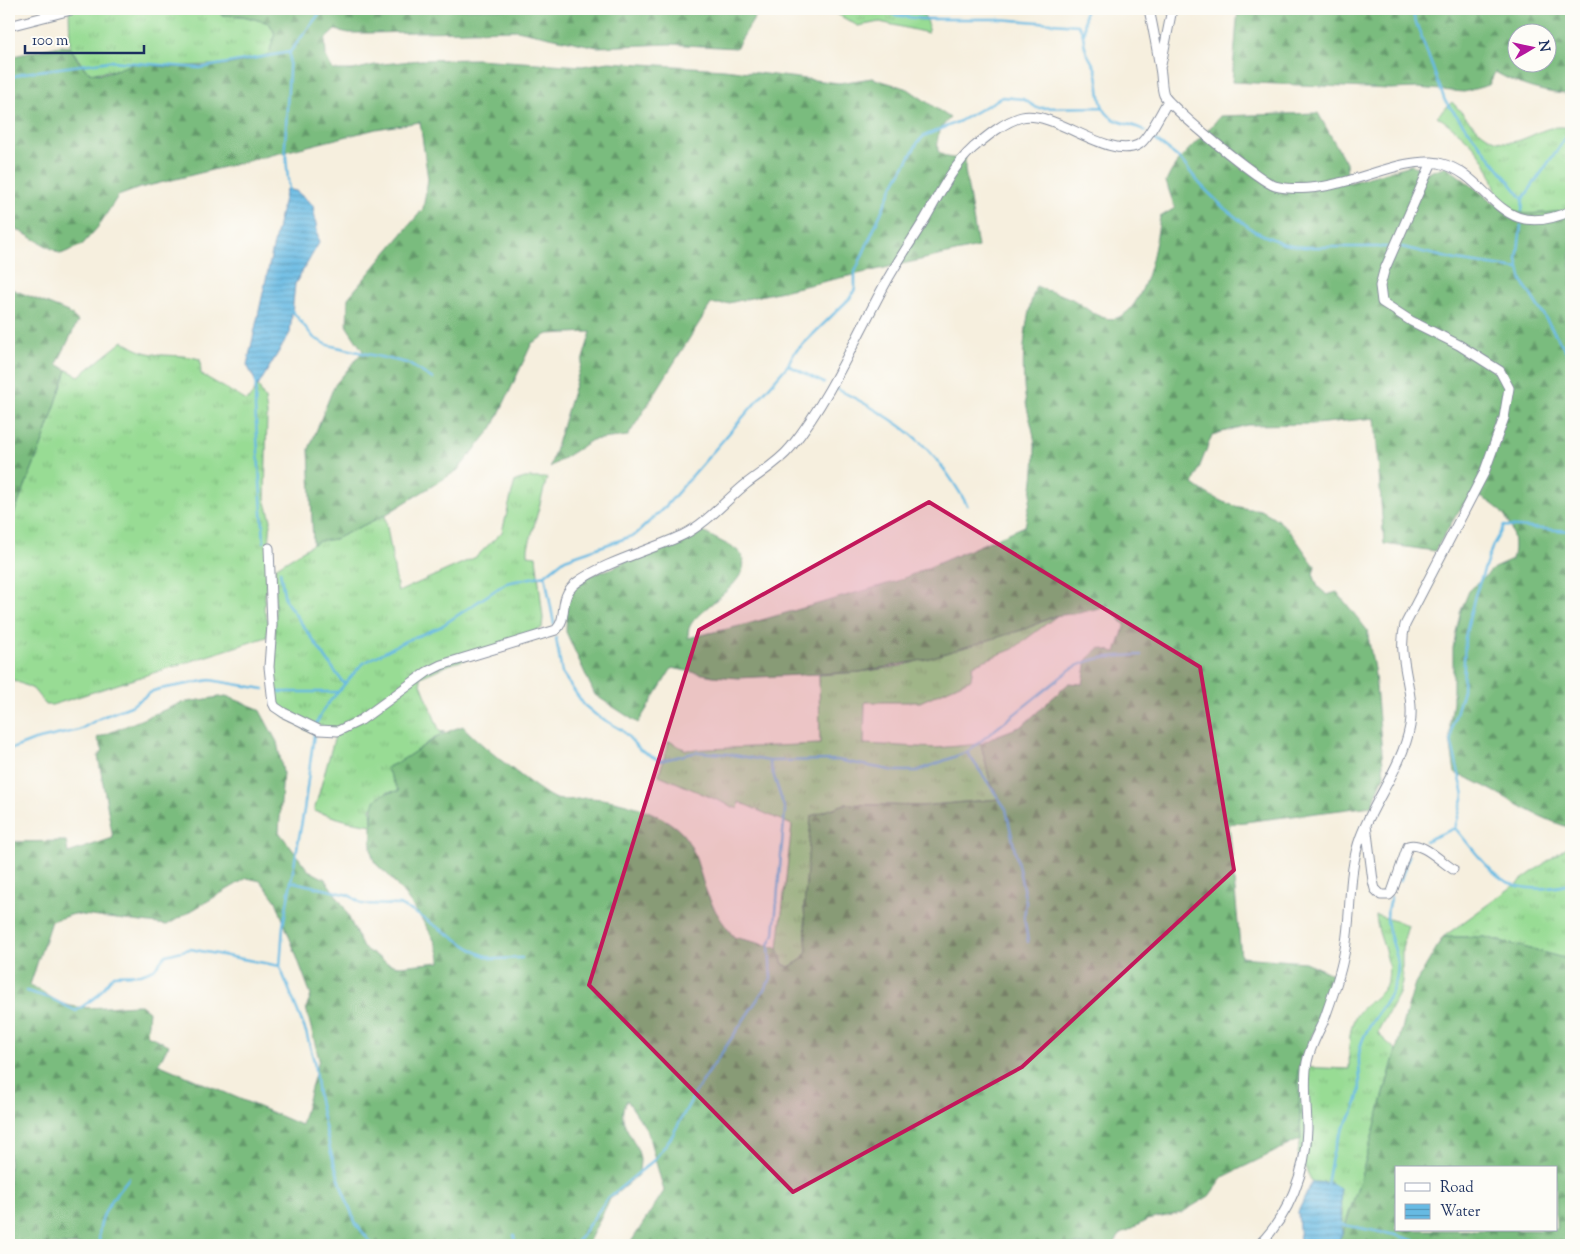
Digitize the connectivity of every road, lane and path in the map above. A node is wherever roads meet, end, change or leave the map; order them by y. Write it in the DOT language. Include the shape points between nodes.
graph roads {
  1 [pos="75,9"];
  2 [pos="1149,9"];
  3 [pos="1172,9"];
  4 [pos="9,26"];
  5 [pos="1160,67"];
  6 [pos="1168,101"];
  7 [pos="1432,162"];
  8 [pos="1571,211"];
  9 [pos="269,548"];
  10 [pos="1366,825"];
  11 [pos="1453,869"];
  12 [pos="1260,1245"];
  1 -- 4 [label="street"];
  2 -- 5 [label="street"];
  3 -- 5 [label="street"];
  5 -- 6 [label="street" via="1163,92"];
  6 -- 7 [label="street" via="1238,163 1278,187 1338,184 1412,164"];
  6 -- 9 [label="street" via="1146,137 1135,146 1119,147 1028,116 1006,124 972,149 949,179 886,281 822,401 790,449 696,528 575,584 565,597 561,622 556,630 441,665 350,727 331,732 319,730 275,708 273,703 269,667 272,625"];
  7 -- 8 [label="street" via="1458,170 1496,205 1516,216 1543,219"];
  7 -- 10 [label="street" via="1384,271 1380,299 1385,305 1500,371 1507,381 1508,402 1484,473 1405,625 1401,646 1410,724 1402,750"];
  10 -- 11 [label="street" via="1373,881 1380,895 1392,892 1408,846 1412,844 1422,847"];
  10 -- 12 [label="street" via="1352,869 1344,958 1307,1062 1304,1160 1289,1205"];
}
